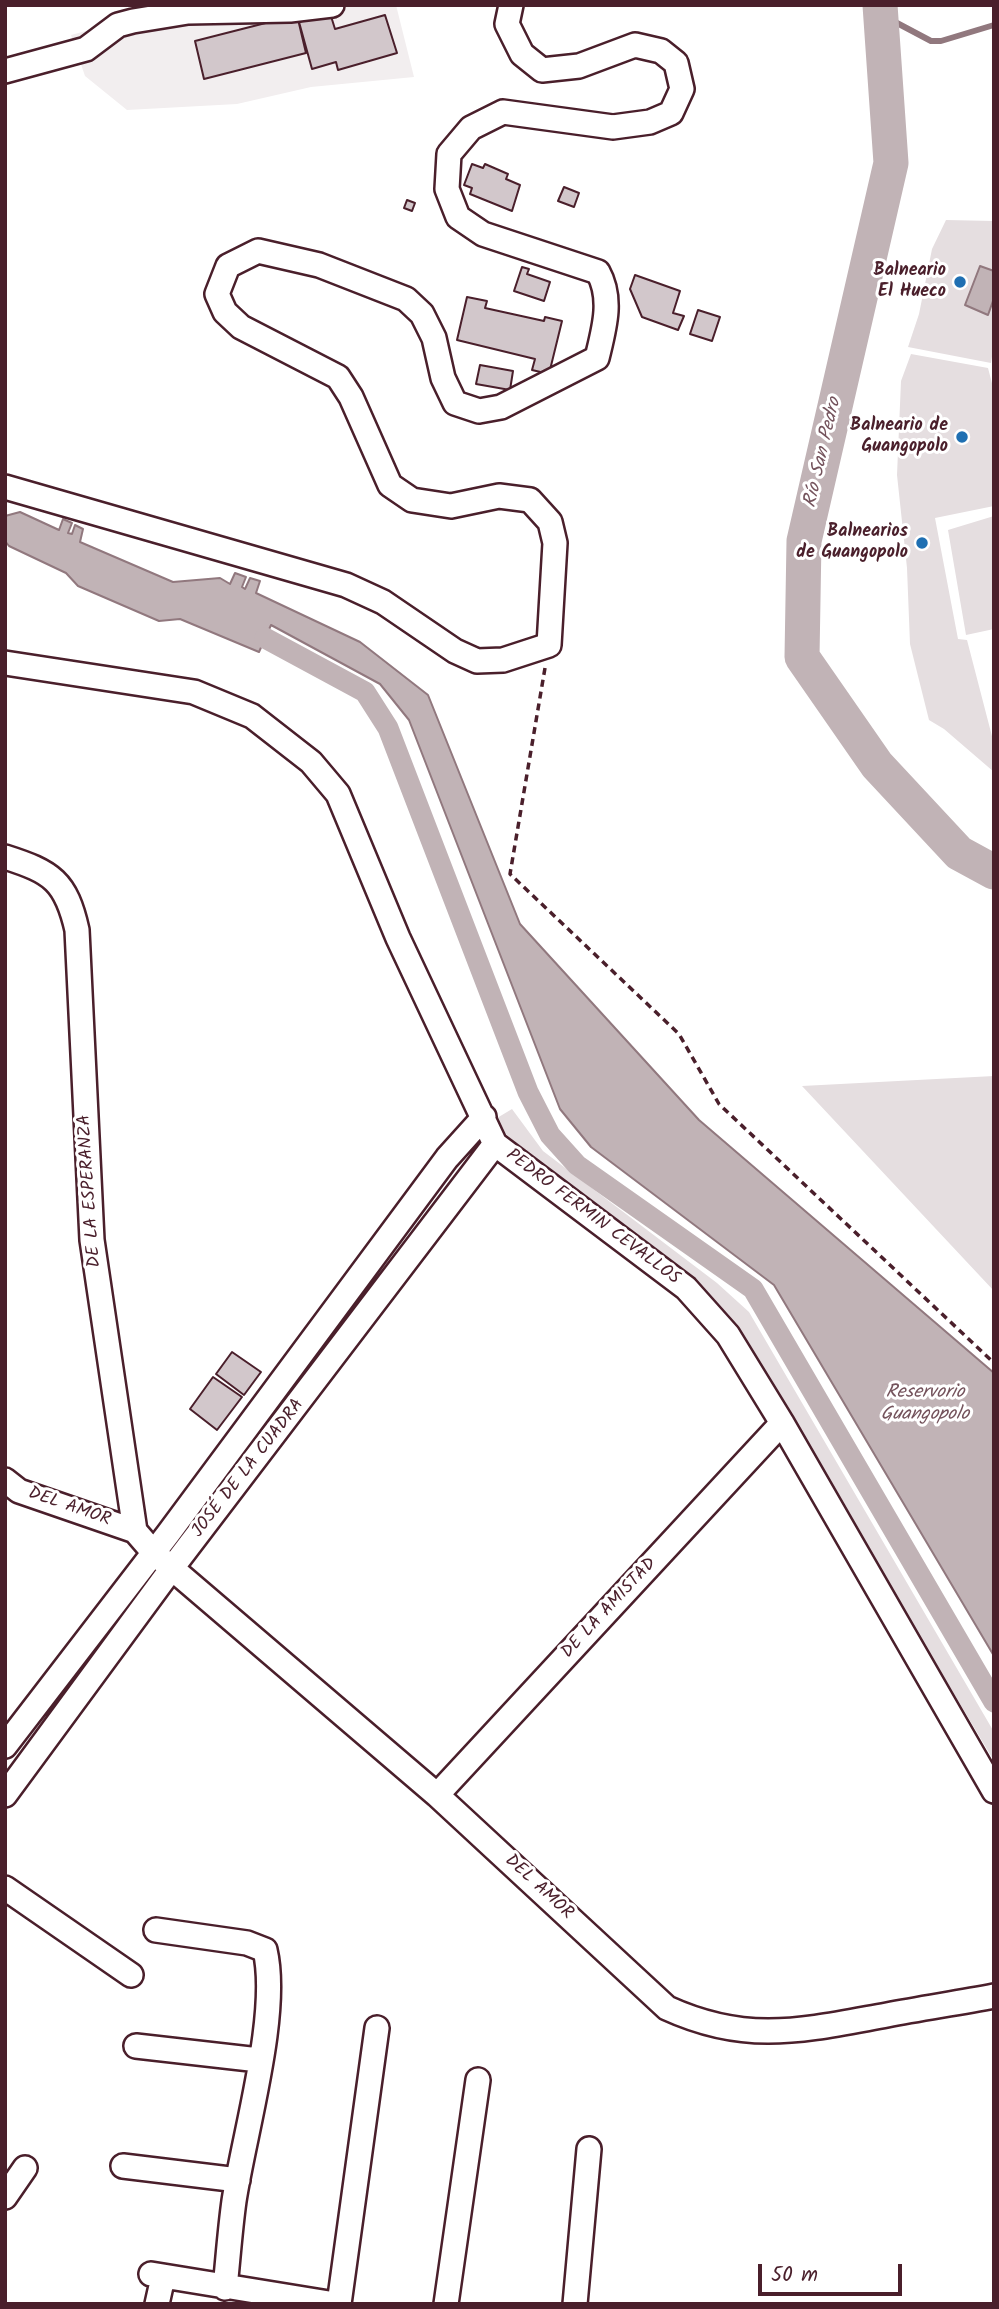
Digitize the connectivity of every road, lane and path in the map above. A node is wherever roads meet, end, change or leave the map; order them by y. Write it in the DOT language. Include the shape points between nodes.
graph roads {
  1 [pos="331,5"];
  2 [pos="511,5"];
  3 [pos="5,71"];
  4 [pos="5,487"];
  5 [pos="549,645"];
  6 [pos="5,663"];
  7 [pos="5,857"];
  8 [pos="484,1117"];
  9 [pos="495,1144"];
  10 [pos="309,1343"];
  11 [pos="332,1360"];
  12 [pos="994,1363"];
  13 [pos="782,1423"];
  14 [pos="5,1480"];
  15 [pos="135,1531"];
  16 [pos="154,1553"];
  17 [pos="172,1567"];
  18 [pos="5,1746"];
  19 [pos="6,1791"];
  20 [pos="994,1791"];
  21 [pos="437,1795"];
  22 [pos="5,1888"];
  23 [pos="156,1930"];
  24 [pos="131,1975"];
  25 [pos="994,1996"];
  26 [pos="377,2028"];
  27 [pos="136,2046"];
  28 [pos="259,2060"];
  29 [pos="478,2080"];
  30 [pos="589,2149"];
  31 [pos="123,2166"];
  32 [pos="25,2168"];
  33 [pos="238,2180"];
  34 [pos="5,2197"];
  35 [pos="225,2288"];
  36 [pos="276,2300"];
  37 [pos="158,2304"];
  38 [pos="337,2304"];
  39 [pos="446,2304"];
  40 [pos="575,2304"];
  1 -- 3 [label="street" via="188,12 133,21 118,25 86,49"];
  2 -- 5 [label="street" via="507,24 522,54 542,70 579,66 635,45 661,51 676,64 682,89 671,113 650,122 613,127 503,112 471,128 449,154 447,189 458,218 482,234 598,272 607,287 606,322 597,358 501,407 479,411 456,403 434,338 422,314 406,299 319,265 258,251 228,266 217,294 225,312 241,327 338,377 390,485 412,500 450,506 499,496 530,500 550,522 555,543"];
  4 -- 5 [label="street" via="346,586 383,602 454,651 477,661 503,660"];
  5 -- 12 [label="path" via="510,874 678,1034 719,1104"];
  6 -- 8 [label="street, PEDRO FERMIN CEVALLOS" via="194,692 252,716 311,762 338,794 398,938"];
  7 -- 15 [label="street, DE LA ESPERANZA" via="55,878 71,904 77,930 92,1240"];
  8 -- 9 [label="street, PEDRO FERMIN CEVALLOS"];
  8 -- 10 [label="street, JOSÉ DE LA CUADRA" via="446,1158"];
  9 -- 11 [label="street, JOSÉ DE LA CUADRA"];
  9 -- 13 [label="street, PEDRO FERMIN CEVALLOS" via="686,1289 728,1335"];
  10 -- 11 [label="street"];
  10 -- 16 [label="street, JOSÉ DE LA CUADRA"];
  11 -- 17 [label="street, JOSÉ DE LA CUADRA"];
  13 -- 20 [label="street, PEDRO FERMIN CEVALLOS"];
  13 -- 21 [label="street, DE LA AMISTAD"];
  14 -- 15 [label="street, DEL AMOR" via="19,1491"];
  15 -- 16 [label="street"];
  16 -- 17 [label="street, DEL AMOR"];
  16 -- 18 [label="street, JOSÉ DE LA CUADRA"];
  17 -- 19 [label="street, JOSÉ DE LA CUADRA"];
  17 -- 21 [label="street, DEL AMOR"];
  21 -- 25 [label="street, DEL AMOR" via="667,2008 701,2023 758,2032 807,2030"];
  22 -- 24 [label="street"];
  23 -- 28 [label="street" via="247,1943 264,1951 268,1966"];
  26 -- 38 [label="street"];
  27 -- 28 [label="street"];
  28 -- 33 [label="street"];
  29 -- 39 [label="street"];
  30 -- 40 [label="street"];
  31 -- 33 [label="street"];
  32 -- 34 [label="street"];
  33 -- 35 [label="street"];
  35 -- 36 [label="street"];
  35 -- 37 [label="street" via="157,2276"];
  36 -- 38 [label="street"];
}
